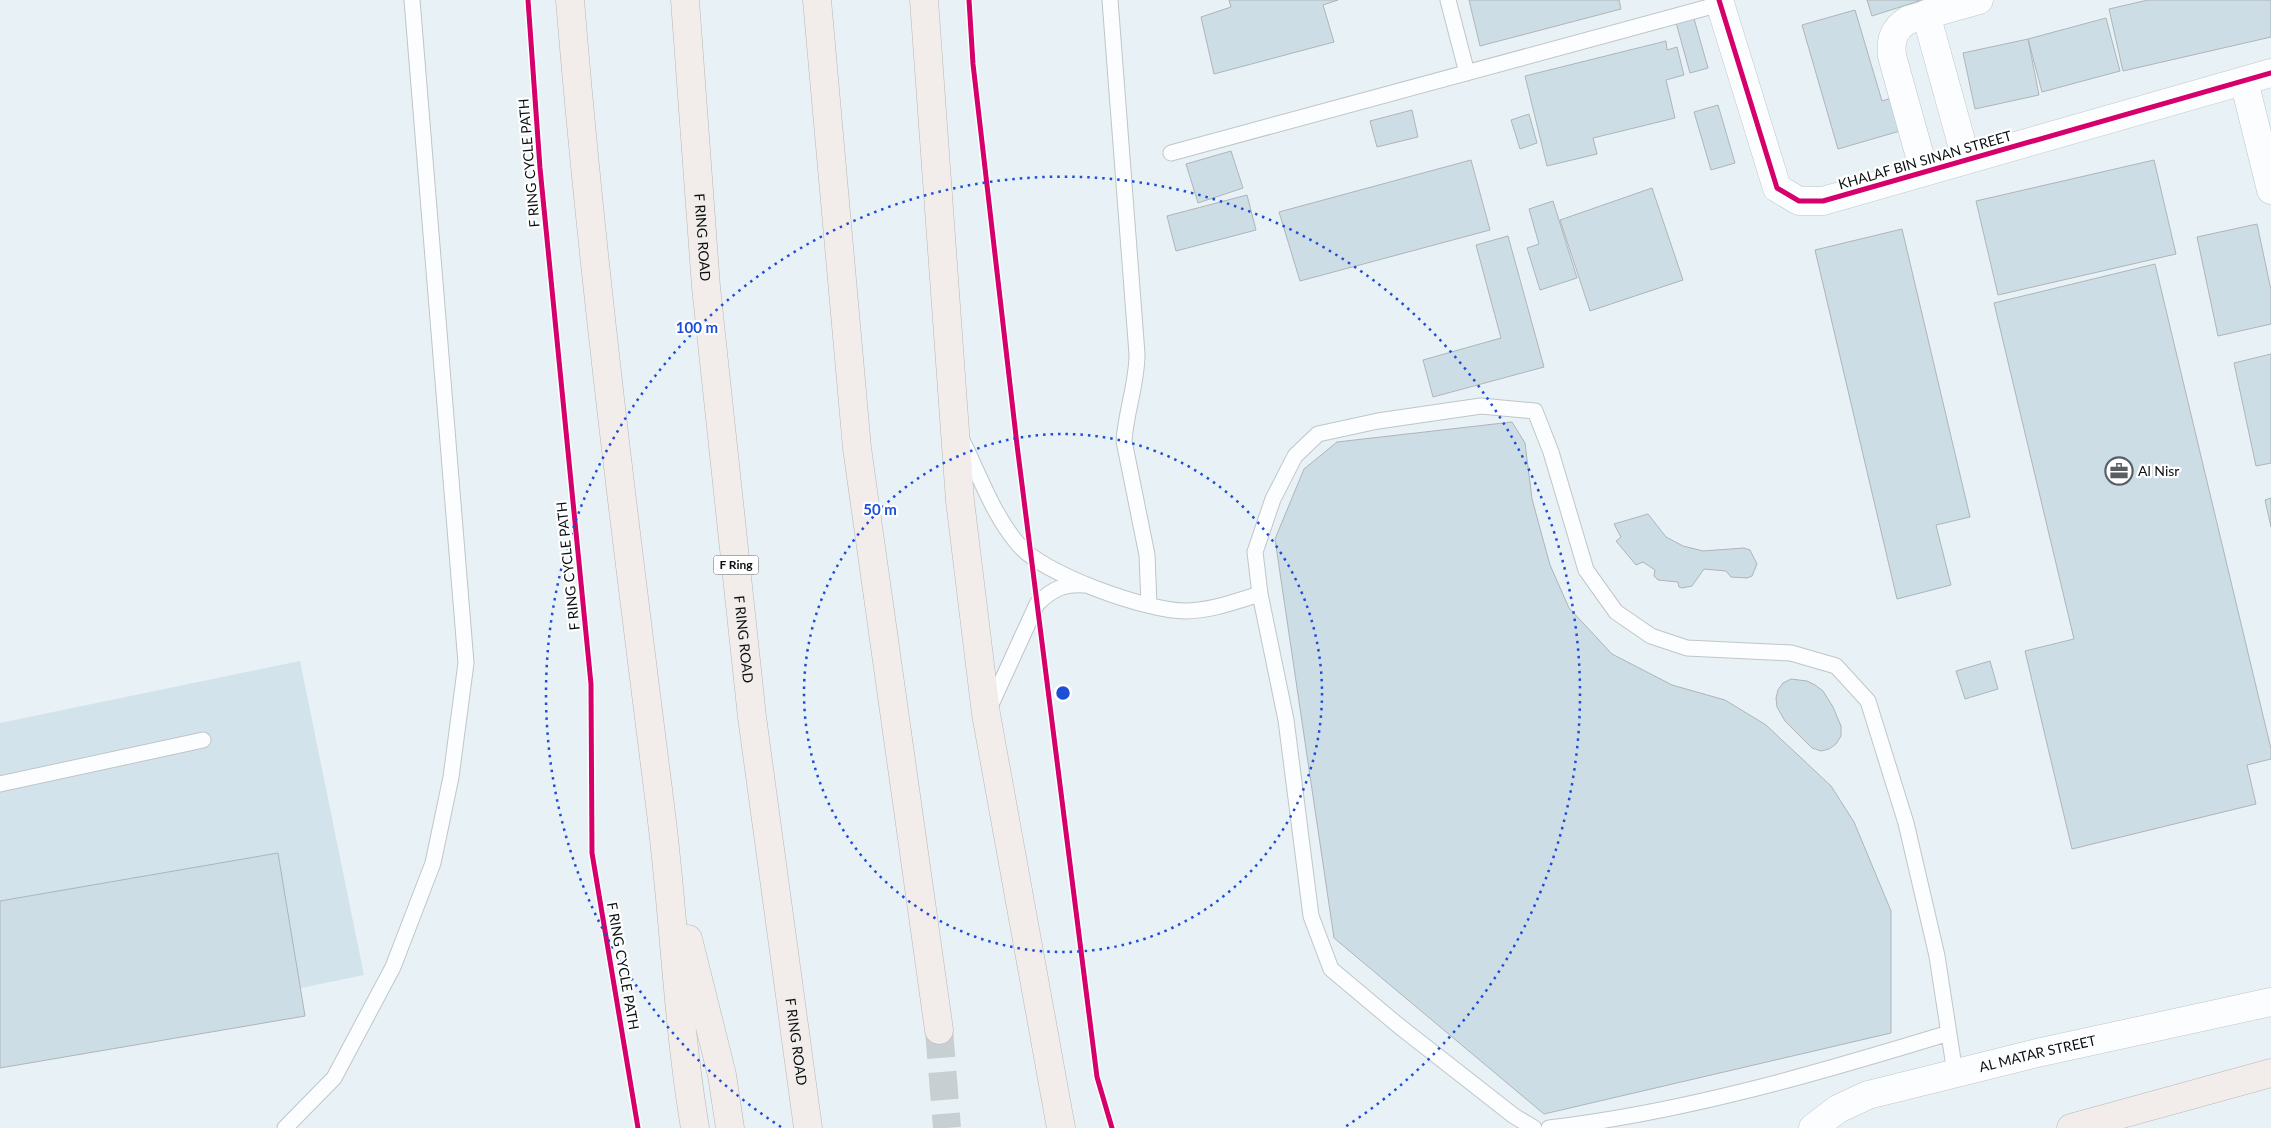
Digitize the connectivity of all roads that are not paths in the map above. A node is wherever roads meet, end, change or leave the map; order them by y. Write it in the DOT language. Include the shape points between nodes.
graph roads {
  1 [pos="412,0"];
  2 [pos="570,0"];
  3 [pos="685,0"];
  4 [pos="817,0"];
  5 [pos="924,0"];
  6 [pos="1110,0"];
  7 [pos="1448,0"];
  8 [pos="1979,0"];
  9 [pos="1720,2"];
  10 [pos="1926,14"];
  11 [pos="1467,73"];
  12 [pos="2271,73"];
  13 [pos="2244,81"];
  14 [pos="1171,152"];
  15 [pos="1966,159"];
  16 [pos="1924,171"];
  17 [pos="2271,190"];
  18 [pos="955,425"];
  19 [pos="1089,585"];
  20 [pos="1260,594"];
  21 [pos="1149,605"];
  22 [pos="986,714"];
  23 [pos="202,740"];
  24 [pos="0,784"];
  25 [pos="666,853"];
  26 [pos="2271,1002"];
  27 [pos="939,1030"];
  28 [pos="1949,1033"];
  29 [pos="1955,1073"];
  30 [pos="2271,1073"];
  31 [pos="1052,1082"];
  32 [pos="285,1128"];
  33 [pos="695,1128"];
  34 [pos="730,1128"];
  35 [pos="808,1128"];
  36 [pos="1043,1128"];
  37 [pos="1050,1128"];
  38 [pos="1061,1128"];
  39 [pos="1071,1128"];
  40 [pos="1534,1128"];
  41 [pos="1549,1128"];
  42 [pos="1813,1128"];
  43 [pos="2071,1128"];
  1 -- 32 [label="lane" via="466,663 451,777 435,854 393,967 334,1078"];
  2 -- 25 [label="highway" via="580,122 621,495"];
  3 -- 35 [label="highway, F RING ROAD / F Ring" via="706,287 751,707"];
  4 -- 27 [label="highway" via="857,448"];
  5 -- 18 [label="highway"];
  6 -- 21 [label="lane" via="1137,354 1124,440 1147,555"];
  7 -- 11 [label="lane"];
  8 -- 10 [label="street"];
  9 -- 11 [label="lane"];
  9 -- 16 [label="street, KHALAF BIN SINAN STREET" via="1777,188 1799,201 1823,201"];
  10 -- 15 [label="street"];
  10 -- 16 [label="street" via="1899,26 1891,45"];
  11 -- 14 [label="lane"];
  12 -- 13 [label="street, KHALAF BIN SINAN STREET"];
  13 -- 15 [label="street, KHALAF BIN SINAN STREET"];
  13 -- 17 [label="street"];
  15 -- 16 [label="street, KHALAF BIN SINAN STREET"];
  18 -- 19 [label="lane" via="1000,518 1019,546 1031,557"];
  18 -- 22 [label="highway" via="960,501"];
  19 -- 21 [label="lane"];
  19 -- 22 [label="lane" via="1060,586 1037,604"];
  20 -- 21 [label="lane" via="1208,609 1186,611"];
  20 -- 28 [label="lane" via="1255,552 1274,499 1295,456 1318,434 1378,421 1481,406 1535,411 1551,452 1586,570 1616,612 1651,636 1687,648 1791,653 1836,666 1868,701 1906,823 1937,956"];
  20 -- 40 [label="lane" via="1286,720 1312,916 1331,969 1399,1026"];
  22 -- 31 [label="highway"];
  23 -- 24 [label="lane"];
  25 -- 33 [label="highway" via="687,1079"];
  25 -- 34 [label="highway" via="722,1075"];
  26 -- 29 [label="street, AL MATAR STREET"];
  28 -- 29 [label="lane"];
  28 -- 41 [label="lane" via="1721,1096 1598,1122"];
  29 -- 42 [label="street, AL MATAR STREET" via="1868,1095 1838,1110"];
  30 -- 43 [label="highway"];
  31 -- 36 [label="highway"];
  31 -- 37 [label="highway"];
  31 -- 38 [label="highway"];
  31 -- 39 [label="highway"];
}
